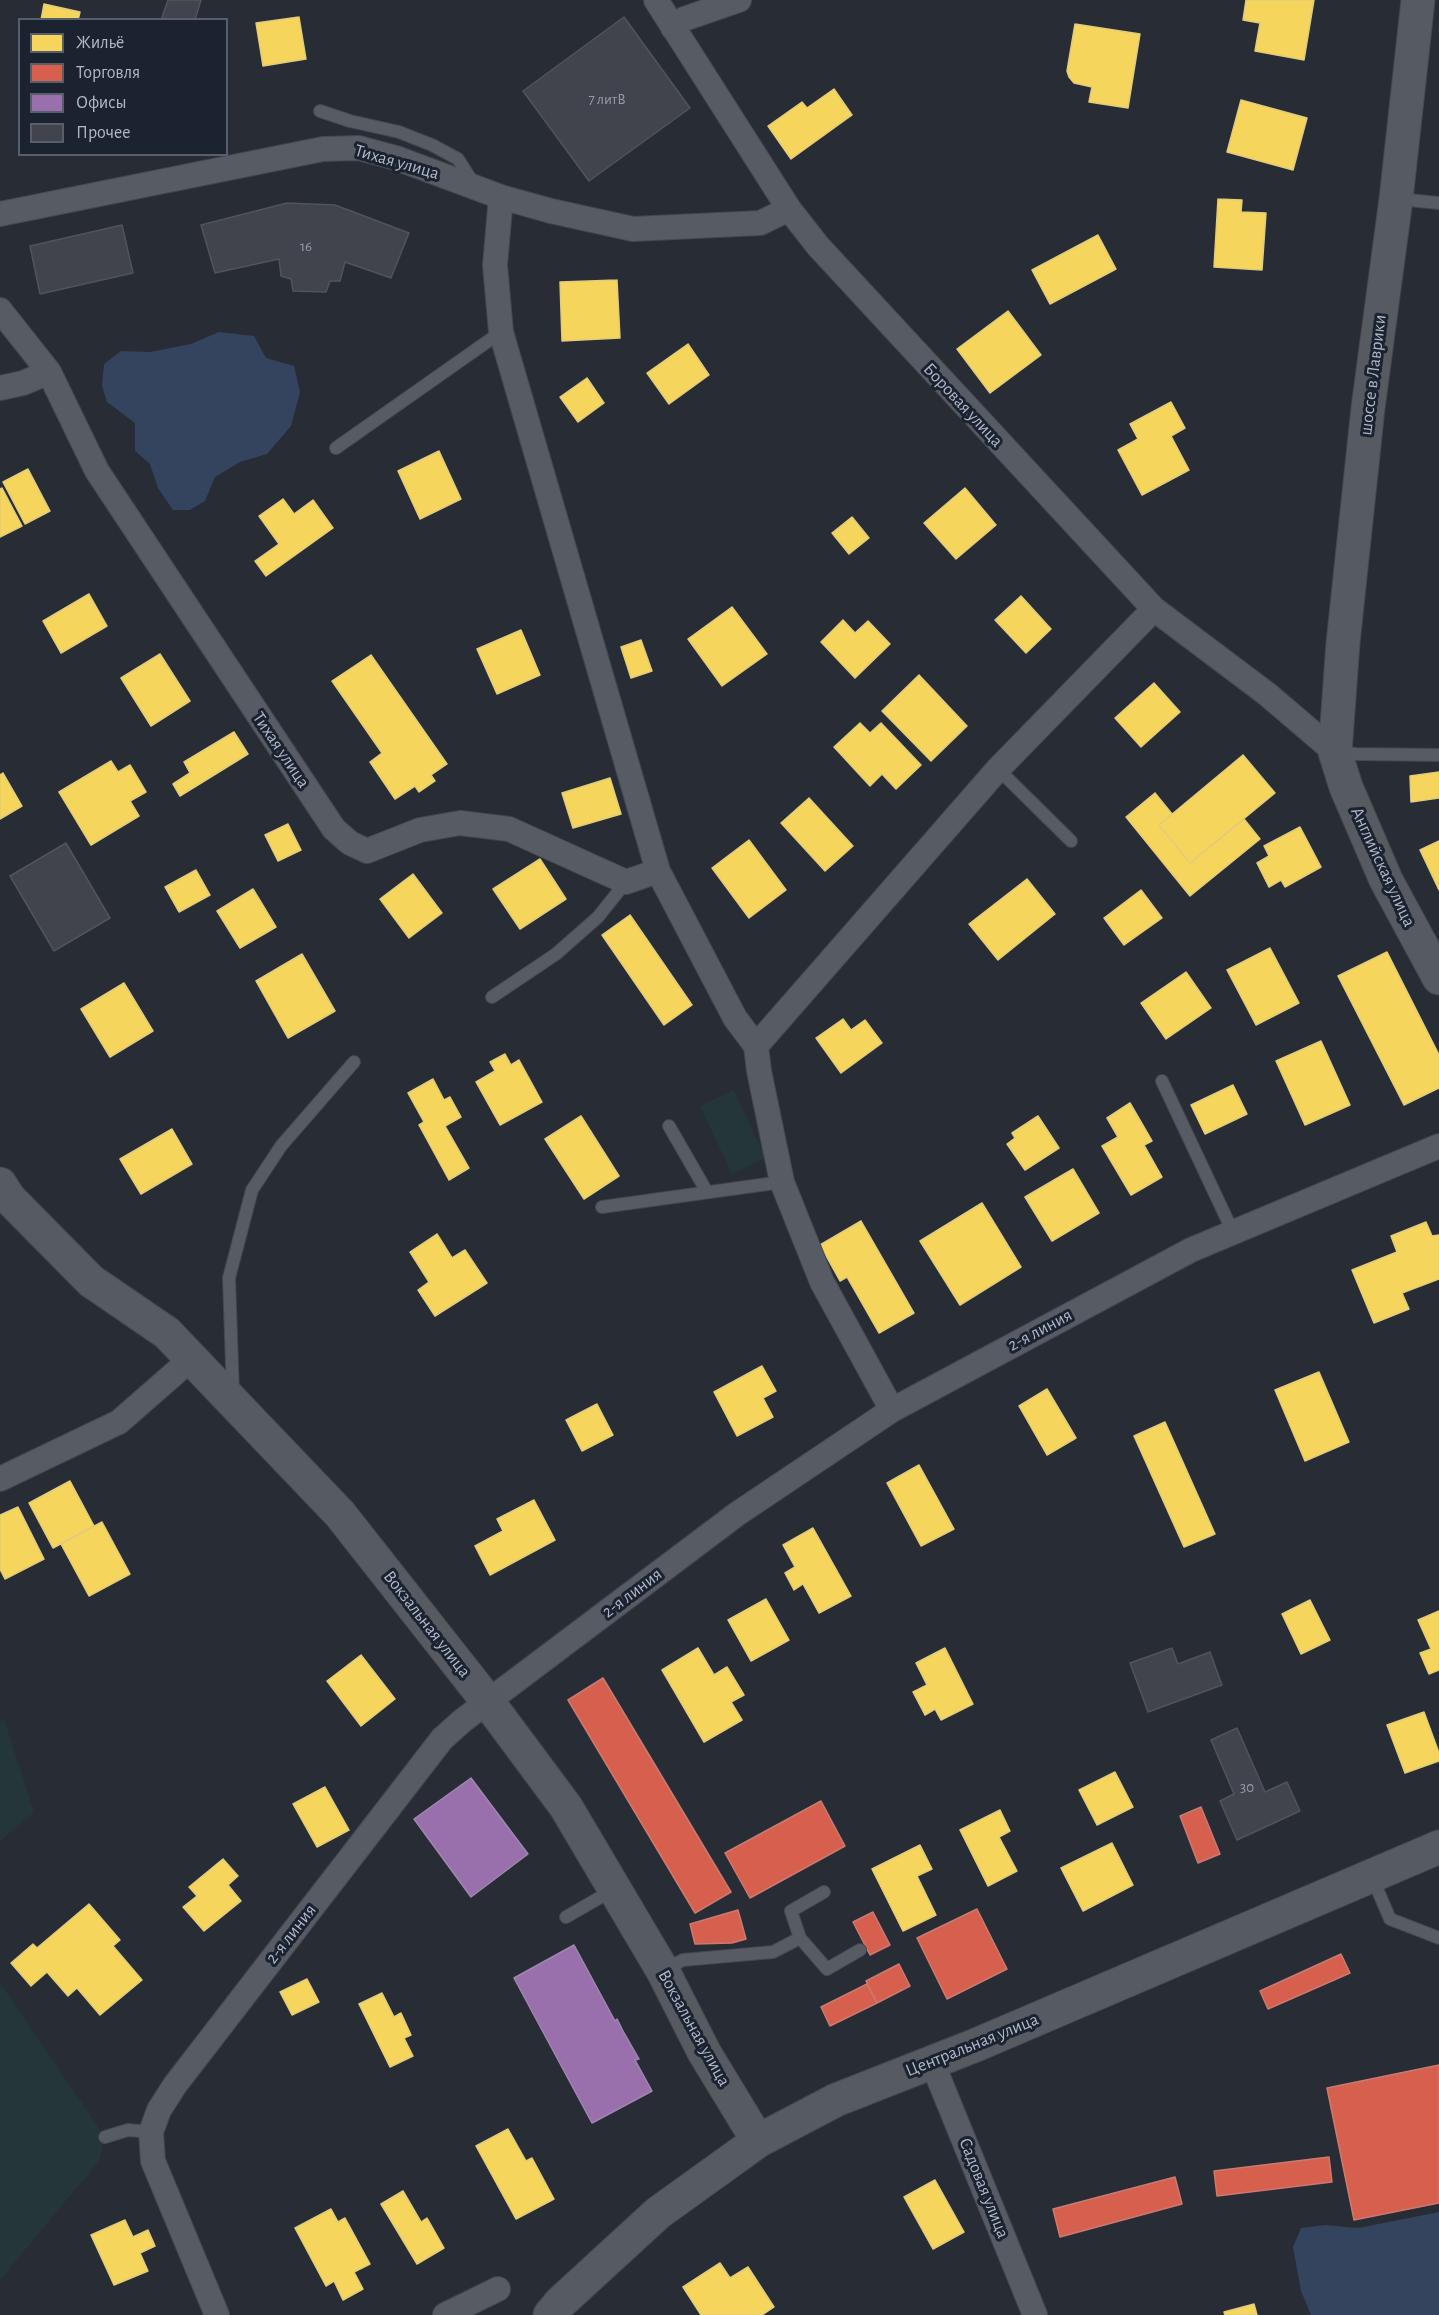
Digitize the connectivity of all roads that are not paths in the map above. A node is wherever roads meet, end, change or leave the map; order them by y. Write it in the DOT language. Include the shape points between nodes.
graph roads {
  1 [pos="656,0"];
  2 [pos="739,0"];
  3 [pos="1418,0"];
  4 [pos="672,28"];
  5 [pos="321,111"];
  6 [pos="475,186"];
  7 [pos="501,196"];
  8 [pos="1396,199"];
  9 [pos="1439,203"];
  10 [pos="789,209"];
  11 [pos="0,214"];
  12 [pos="0,310"];
  13 [pos="501,332"];
  14 [pos="49,372"];
  15 [pos="0,388"];
  16 [pos="336,448"];
  17 [pos="1154,609"];
  18 [pos="1335,752"];
  19 [pos="1439,755"];
  20 [pos="998,769"];
  21 [pos="1071,841"];
  22 [pos="658,871"];
  23 [pos="626,882"];
  24 [pos="1439,978"];
  25 [pos="492,997"];
  26 [pos="756,1046"];
  27 [pos="354,1062"];
  28 [pos="1162,1081"];
  29 [pos="669,1126"];
  30 [pos="1439,1146"];
  31 [pos="782,1182"];
  32 [pos="0,1184"];
  33 [pos="706,1192"];
  34 [pos="602,1207"];
  35 [pos="1233,1232"];
  36 [pos="192,1359"];
  37 [pos="234,1401"];
  38 [pos="892,1410"];
  39 [pos="0,1479"];
  40 [pos="488,1702"];
  41 [pos="1439,1847"];
  42 [pos="1371,1876"];
  43 [pos="614,1889"];
  44 [pos="824,1893"];
  45 [pos="566,1917"];
  46 [pos="800,1938"];
  47 [pos="1439,1938"];
  48 [pos="860,1950"];
  49 [pos="663,1971"];
  50 [pos="932,2062"];
  51 [pos="151,2132"];
  52 [pos="105,2137"];
  53 [pos="758,2141"];
  54 [pos="498,2289"];
  55 [pos="217,2315"];
  56 [pos="446,2315"];
  57 [pos="550,2315"];
  58 [pos="1035,2315"];
  1 -- 4 [label="street, Боровая улица"];
  2 -- 4 [label="street" via="684,19"];
  3 -- 8 [label="street, шоссе в Лаврики"];
  4 -- 10 [label="street, Боровая улица"];
  5 -- 6 [label="lane" via="432,145 458,159"];
  6 -- 7 [label="street, Тихая улица"];
  6 -- 11 [label="street, Тихая улица" via="358,148 322,149"];
  7 -- 10 [label="street, Тихая улица" via="633,229 760,223"];
  7 -- 13 [label="street" via="495,265"];
  8 -- 9 [label="lane"];
  8 -- 18 [label="street, шоссе в Лаврики" via="1366,419 1342,643"];
  10 -- 17 [label="street, Боровая улица" via="818,246"];
  12 -- 14 [label="street, Тихая улица"];
  13 -- 16 [label="lane"];
  13 -- 22 [label="street"];
  14 -- 15 [label="street"];
  14 -- 23 [label="street, Тихая улица" via="97,471 334,829 367,850 420,830 460,823 509,829"];
  17 -- 18 [label="street, Боровая улица" via="1267,694"];
  17 -- 20 [label="street"];
  18 -- 19 [label="lane"];
  18 -- 24 [label="street, Английская улица" via="1386,880"];
  20 -- 21 [label="lane"];
  20 -- 26 [label="street"];
  22 -- 23 [label="street"];
  22 -- 26 [label="street" via="735,1018"];
  23 -- 25 [label="lane" via="598,917 556,954"];
  26 -- 31 [label="street"];
  27 -- 37 [label="lane" via="281,1146 252,1190 229,1278"];
  28 -- 35 [label="lane"];
  29 -- 33 [label="lane"];
  30 -- 35 [label="street, 2-я линия"];
  31 -- 33 [label="lane"];
  31 -- 38 [label="street" via="822,1282"];
  32 -- 36 [label="street, Вокзальная улица" via="9,1198 91,1281 166,1333"];
  33 -- 34 [label="lane"];
  35 -- 38 [label="street, 2-я линия" via="1183,1254"];
  36 -- 37 [label="street, Вокзальная улица"];
  36 -- 39 [label="street" via="119,1422"];
  37 -- 40 [label="street, Вокзальная улица" via="340,1514"];
  38 -- 40 [label="street, 2-я линия" via="737,1514"];
  40 -- 43 [label="street, Вокзальная улица" via="566,1807"];
  40 -- 51 [label="street, 2-я линия" via="442,1739 393,1801 175,2085"];
  41 -- 42 [label="street, Центральная улица"];
  42 -- 47 [label="lane" via="1390,1919"];
  42 -- 50 [label="street, Центральная улица"];
  43 -- 45 [label="lane"];
  43 -- 49 [label="street, Вокзальная улица"];
  44 -- 46 [label="lane" via="791,1911"];
  46 -- 48 [label="lane" via="827,1969"];
  46 -- 49 [label="lane" via="773,1952 683,1960"];
  49 -- 53 [label="street, Вокзальная улица" via="704,2052"];
  50 -- 53 [label="street, Центральная улица" via="836,2100"];
  50 -- 58 [label="street, Садовая улица"];
  51 -- 52 [label="lane" via="128,2130"];
  51 -- 55 [label="street, 2-я линия" via="153,2161"];
  53 -- 57 [label="street, Центральная улица" via="658,2213"];
  54 -- 56 [label="street"];
}
